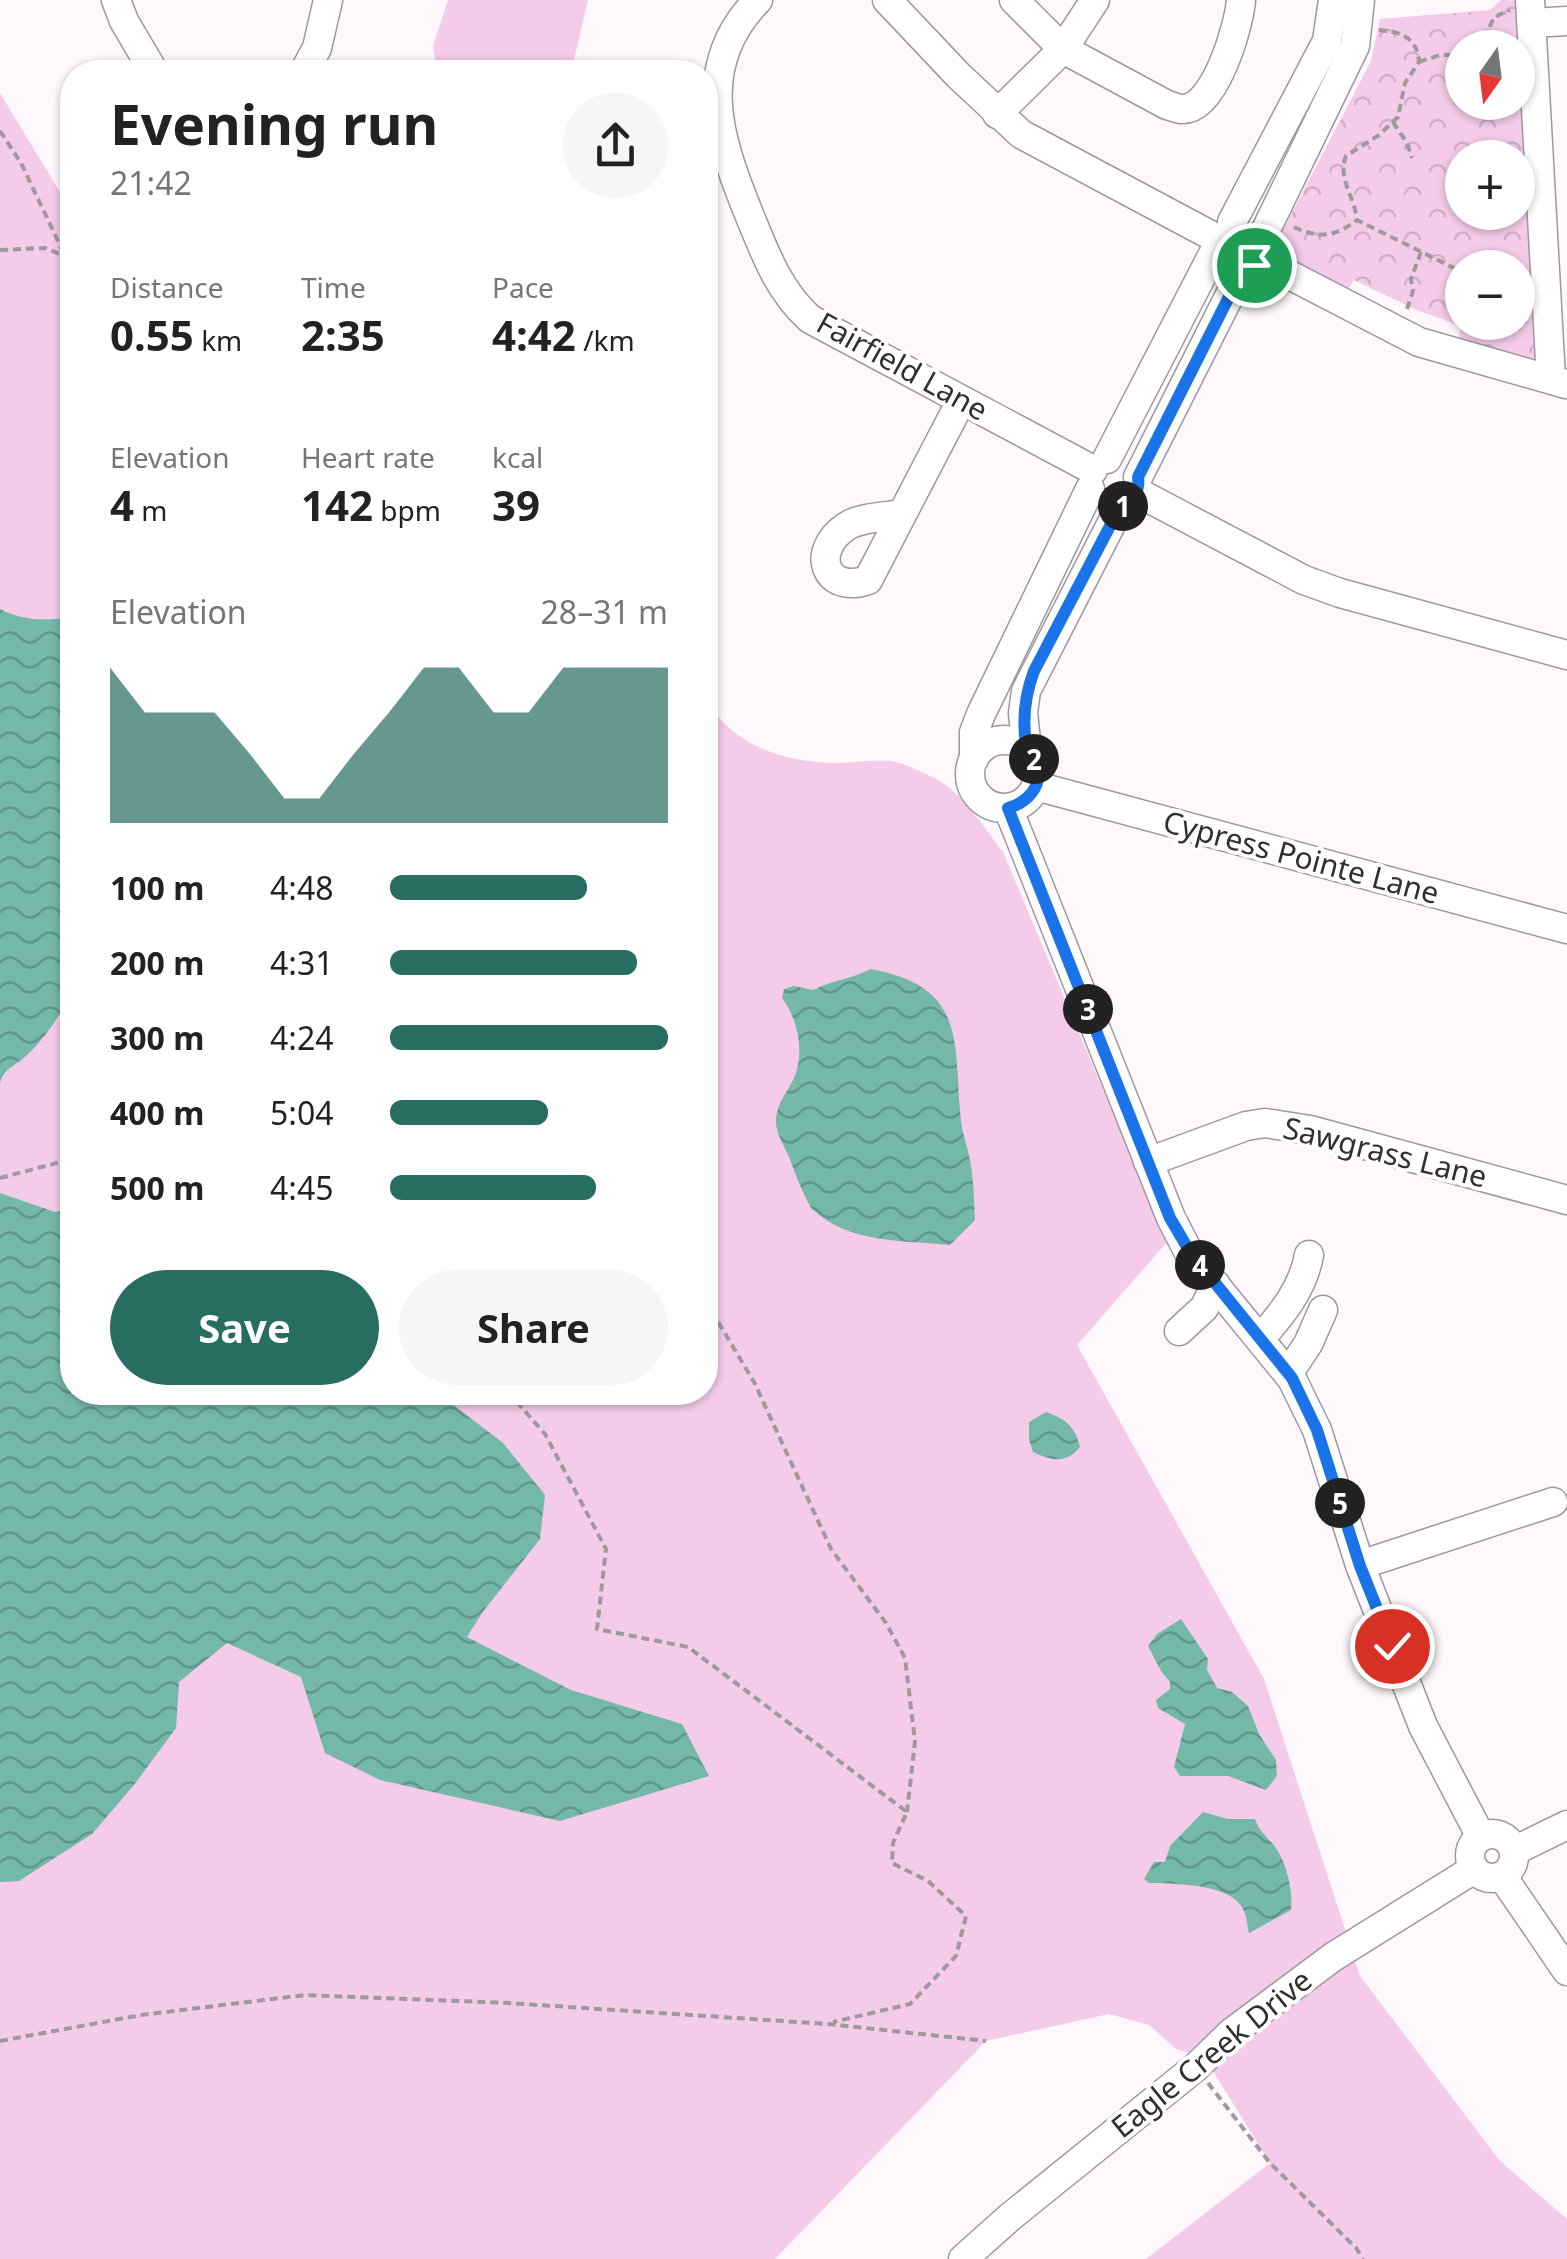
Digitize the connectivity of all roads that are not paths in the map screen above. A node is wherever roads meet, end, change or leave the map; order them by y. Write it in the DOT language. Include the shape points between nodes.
graph roads {
  1 [pos="116,0"];
  2 [pos="328,0"];
  3 [pos="758,0"];
  4 [pos="887,0"];
  5 [pos="1014,0"];
  6 [pos="1096,0"];
  7 [pos="1241,0"];
  8 [pos="1333,0"];
  9 [pos="1531,11"];
  10 [pos="1360,14"];
  11 [pos="1567,21"];
  12 [pos="1064,49"];
  13 [pos="148,60"];
  14 [pos="311,60"];
  15 [pos="718,83"];
  16 [pos="997,114"];
  17 [pos="718,118"];
  18 [pos="1220,238"];
  19 [pos="1259,247"];
  20 [pos="1559,382"];
  21 [pos="961,401"];
  22 [pos="1097,473"];
  23 [pos="1132,492"];
  24 [pos="902,514"];
  25 [pos="1567,655"];
  26 [pos="1027,750"];
  27 [pos="974,758"];
  28 [pos="1036,786"];
  29 [pos="1008,808"];
  30 [pos="1567,929"];
  31 [pos="1148,1162"];
  32 [pos="1567,1200"];
  33 [pos="1309,1255"];
  34 [pos="1216,1285"];
  35 [pos="1323,1310"];
  36 [pos="1179,1331"];
  37 [pos="1260,1339"];
  38 [pos="1288,1374"];
  39 [pos="1553,1502"];
  40 [pos="1360,1566"];
  41 [pos="1567,1825"];
  42 [pos="1482,1837"];
  43 [pos="1508,1864"];
  44 [pos="1474,1869"];
  45 [pos="1567,1971"];
  46 [pos="963,2259"];
  1 -- 13 [label="street"];
  2 -- 14 [label="street"];
  3 -- 15 [label="street, Fairfield Lane" via="726,51"];
  4 -- 16 [label="street"];
  5 -- 12 [label="street"];
  6 -- 12 [label="street"];
  7 -- 12 [label="street" via="1234,40 1207,94 1184,110"];
  8 -- 18 [label="street" via="1327,42"];
  9 -- 11 [label="street"];
  9 -- 20 [label="street"];
  10 -- 19 [label="street" via="1347,64"];
  12 -- 16 [label="street"];
  16 -- 18 [label="street" via="1052,152"];
  17 -- 21 [label="street, Fairfield Lane" via="727,159 788,296 810,319"];
  18 -- 19 [label="street" via="1247,224"];
  18 -- 19 [label="street" via="1221,266"];
  18 -- 22 [label="street"];
  19 -- 20 [label="street" via="1396,332"];
  19 -- 23 [label="street"];
  21 -- 22 [label="street, Fairfield Lane"];
  21 -- 24 [label="street"];
  22 -- 23 [label="street" via="1129,464"];
  22 -- 23 [label="street" via="1098,502"];
  22 -- 27 [label="street" via="981,714"];
  23 -- 25 [label="street" via="1304,580"];
  23 -- 26 [label="street" via="1026,691"];
  26 -- 27 [label="street" via="1004,740"];
  26 -- 28 [label="street" via="1037,766"];
  27 -- 29 [label="street" via="973,789 988,804"];
  28 -- 29 [label="street" via="1026,801"];
  28 -- 30 [label="street, Cypress Pointe Lane"];
  29 -- 31 [label="street"];
  31 -- 32 [label="street, Sawgrass Lane" via="1265,1123"];
  31 -- 34 [label="street" via="1170,1218"];
  33 -- 37 [label="street" via="1292,1300"];
  34 -- 36 [label="street" via="1204,1308"];
  34 -- 37 [label="street"];
  35 -- 38 [label="street"];
  37 -- 38 [label="street"];
  38 -- 40 [label="street" via="1317,1430"];
  39 -- 40 [label="street"];
  40 -- 42 [label="street" via="1423,1726"];
  41 -- 43 [label="street"];
  42 -- 43 [label="street" via="1501,1836"];
  42 -- 44 [label="street" via="1470,1852"];
  43 -- 44 [label="street" via="1486,1878"];
  43 -- 45 [label="street"];
  44 -- 46 [label="street, Eagle Creek Drive" via="1332,1957 1231,2033"];
}
